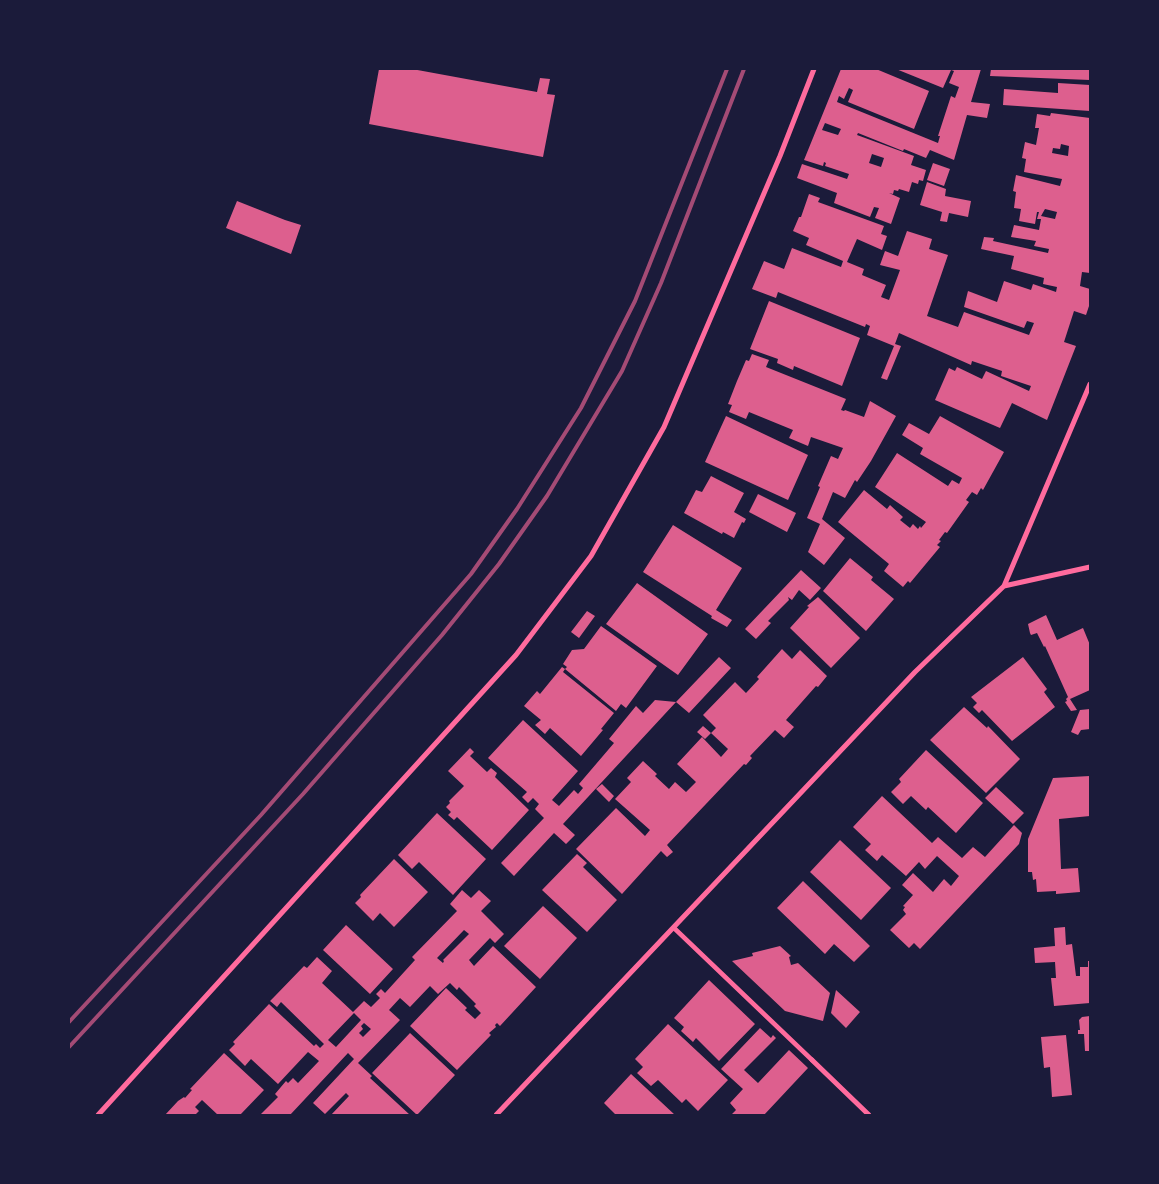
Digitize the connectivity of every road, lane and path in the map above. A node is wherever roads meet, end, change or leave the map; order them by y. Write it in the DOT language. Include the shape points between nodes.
graph roads {
  1 [pos="814,69"];
  2 [pos="1090,384"];
  3 [pos="1090,567"];
  4 [pos="1004,586"];
  5 [pos="674,928"];
  6 [pos="812,1060"];
  7 [pos="98,1115"];
  8 [pos="496,1115"];
  9 [pos="869,1115"];
  1 -- 7 [label="street" via="664,427 591,556 516,655"];
  2 -- 4 [label="street"];
  3 -- 4 [label="street"];
  4 -- 5 [label="street" via="915,672"];
  5 -- 6 [label="street"];
  5 -- 8 [label="street"];
  6 -- 9 [label="street"];
}
